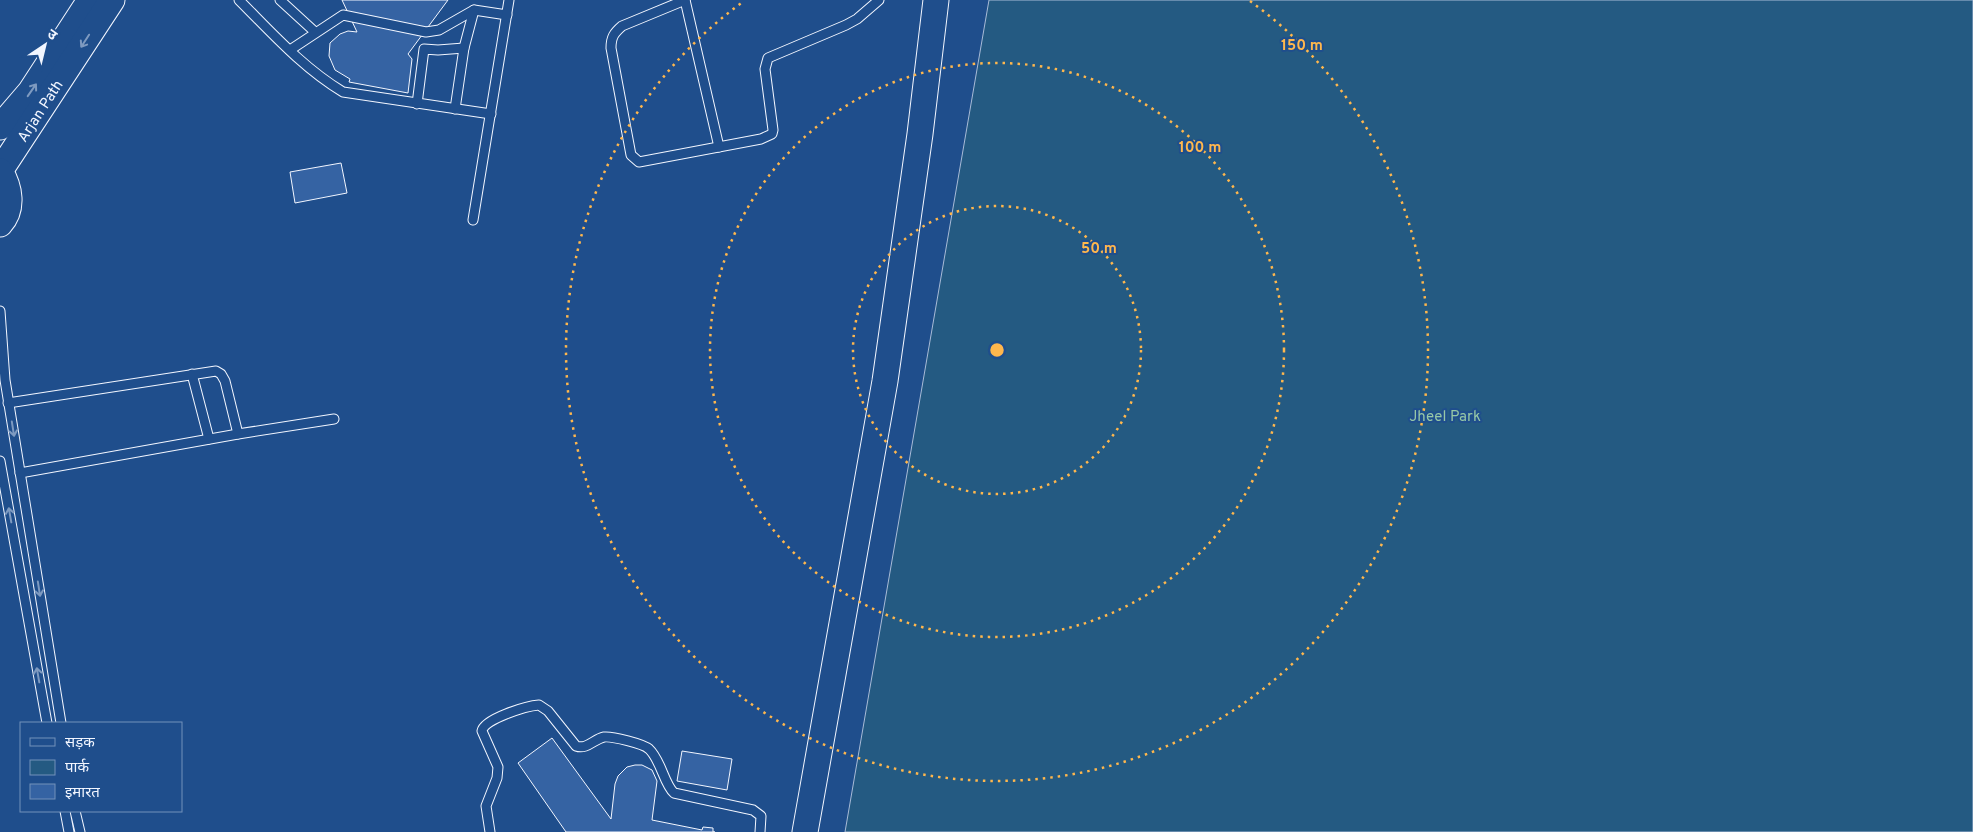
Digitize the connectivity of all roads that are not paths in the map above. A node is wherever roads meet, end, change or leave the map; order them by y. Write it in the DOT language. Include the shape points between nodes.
graph roads {
  1 [pos="90,0"];
  2 [pos="112,0"];
  3 [pos="238,0"];
  4 [pos="280,0"];
  5 [pos="509,0"];
  6 [pos="685,0"];
  7 [pos="879,0"];
  8 [pos="936,0"];
  9 [pos="948,0"];
  10 [pos="474,10"];
  11 [pos="507,15"];
  12 [pos="315,32"];
  13 [pos="464,48"];
  14 [pos="290,50"];
  15 [pos="418,104"];
  16 [pos="455,109"];
  17 [pos="490,114"];
  18 [pos="0,127"];
  19 [pos="719,147"];
  20 [pos="0,171"];
  21 [pos="473,220"];
  22 [pos="0,224"];
  23 [pos="0,311"];
  24 [pos="192,374"];
  25 [pos="8,403"];
  26 [pos="334,419"];
  27 [pos="238,434"];
  28 [pos="209,440"];
  29 [pos="0,460"];
  30 [pos="20,473"];
  31 [pos="47,722"];
  32 [pos="61,722"];
  33 [pos="65,812"];
  34 [pos="75,812"];
  35 [pos="69,832"];
  36 [pos="80,832"];
  37 [pos="490,832"];
  38 [pos="760,832"];
  39 [pos="805,832"];
  40 [pos="820,832"];
  18 -- 1 [label="main road, Arjan Path, one-way" via="30,92"];
  2 -- 20 [label="main road, Arjan Path, one-way"];
  3 -- 14 [label="lane"];
  4 -- 12 [label="lane"];
  5 -- 11 [label="lane"];
  6 -- 19 [label="lane"];
  6 -- 19 [label="lane" via="622,26 611,39 631,155 634,160 648,162"];
  7 -- 19 [label="lane" via="856,20 768,58 765,69 772,134"];
  8 -- 39 [label="main road" via="885,381"];
  9 -- 40 [label="main road" via="897,375"];
  10 -- 11 [label="lane"];
  10 -- 12 [label="lane" via="439,30 426,32 343,15"];
  10 -- 13 [label="lane"];
  11 -- 17 [label="lane"];
  12 -- 14 [label="lane"];
  13 -- 15 [label="lane" via="424,49"];
  13 -- 16 [label="lane"];
  14 -- 15 [label="lane" via="325,81 343,92"];
  15 -- 16 [label="lane"];
  16 -- 17 [label="lane"];
  17 -- 21 [label="lane"];
  20 -- 22 [label="main road" via="10,196"];
  23 -- 25 [label="lane"];
  24 -- 25 [label="lane"];
  24 -- 27 [label="lane" via="216,371 221,374"];
  24 -- 28 [label="lane"];
  25 -- 30 [label="lane, one-way"];
  26 -- 27 [label="lane"];
  27 -- 28 [label="lane"];
  28 -- 30 [label="lane"];
  31 -- 29 [label="lane, one-way"];
  30 -- 32 [label="lane, one-way"];
  33 -- 35 [label="lane"];
  34 -- 36 [label="lane"];
  37 -- 38 [label="lane" via="486,806 498,767 482,727 490,720 539,704 576,746 583,747 604,737 645,746 651,750 674,793 753,810 761,816"];
}
